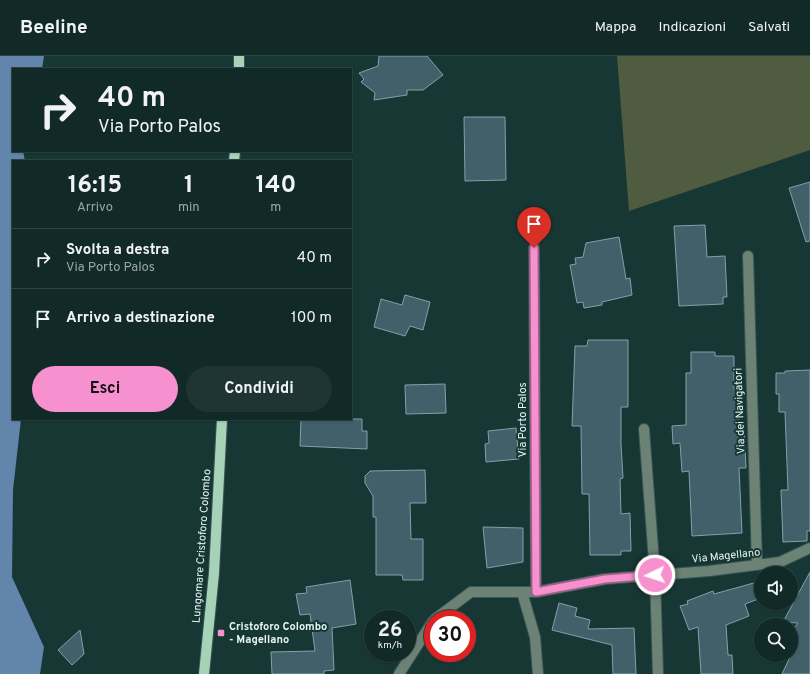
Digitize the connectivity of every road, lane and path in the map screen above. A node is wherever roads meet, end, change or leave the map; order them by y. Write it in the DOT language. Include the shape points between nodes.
graph roads {
  1 [pos="239,56"];
  2 [pos="239,68"];
  3 [pos="534,248"];
  4 [pos="748,256"];
  5 [pos="222,420"];
  6 [pos="644,429"];
  7 [pos="810,548"];
  8 [pos="757,565"];
  9 [pos="655,575"];
  10 [pos="522,592"];
  11 [pos="536,592"];
  12 [pos="447,610"];
  13 [pos="424,635"];
  14 [pos="204,674"];
  15 [pos="399,674"];
  16 [pos="538,674"];
  17 [pos="658,674"];
  1 -- 2 [label="main road"];
  3 -- 11 [label="street, Via Porto Palos"];
  4 -- 8 [label="street, Via dei Navigatori"];
  5 -- 14 [label="main road, Lungomare Cristoforo Colombo" via="214,573"];
  6 -- 9 [label="street"];
  7 -- 8 [label="street, Via Magellano" via="780,562"];
  8 -- 9 [label="street, Via Magellano"];
  9 -- 11 [label="street, Via Magellano" via="605,579"];
  9 -- 17 [label="street"];
  10 -- 11 [label="street, Via Magellano"];
  10 -- 12 [label="street, Via Magellano" via="470,592"];
  10 -- 16 [label="street" via="535,637"];
  13 -- 15 [label="street, Via Magellano"];
}
